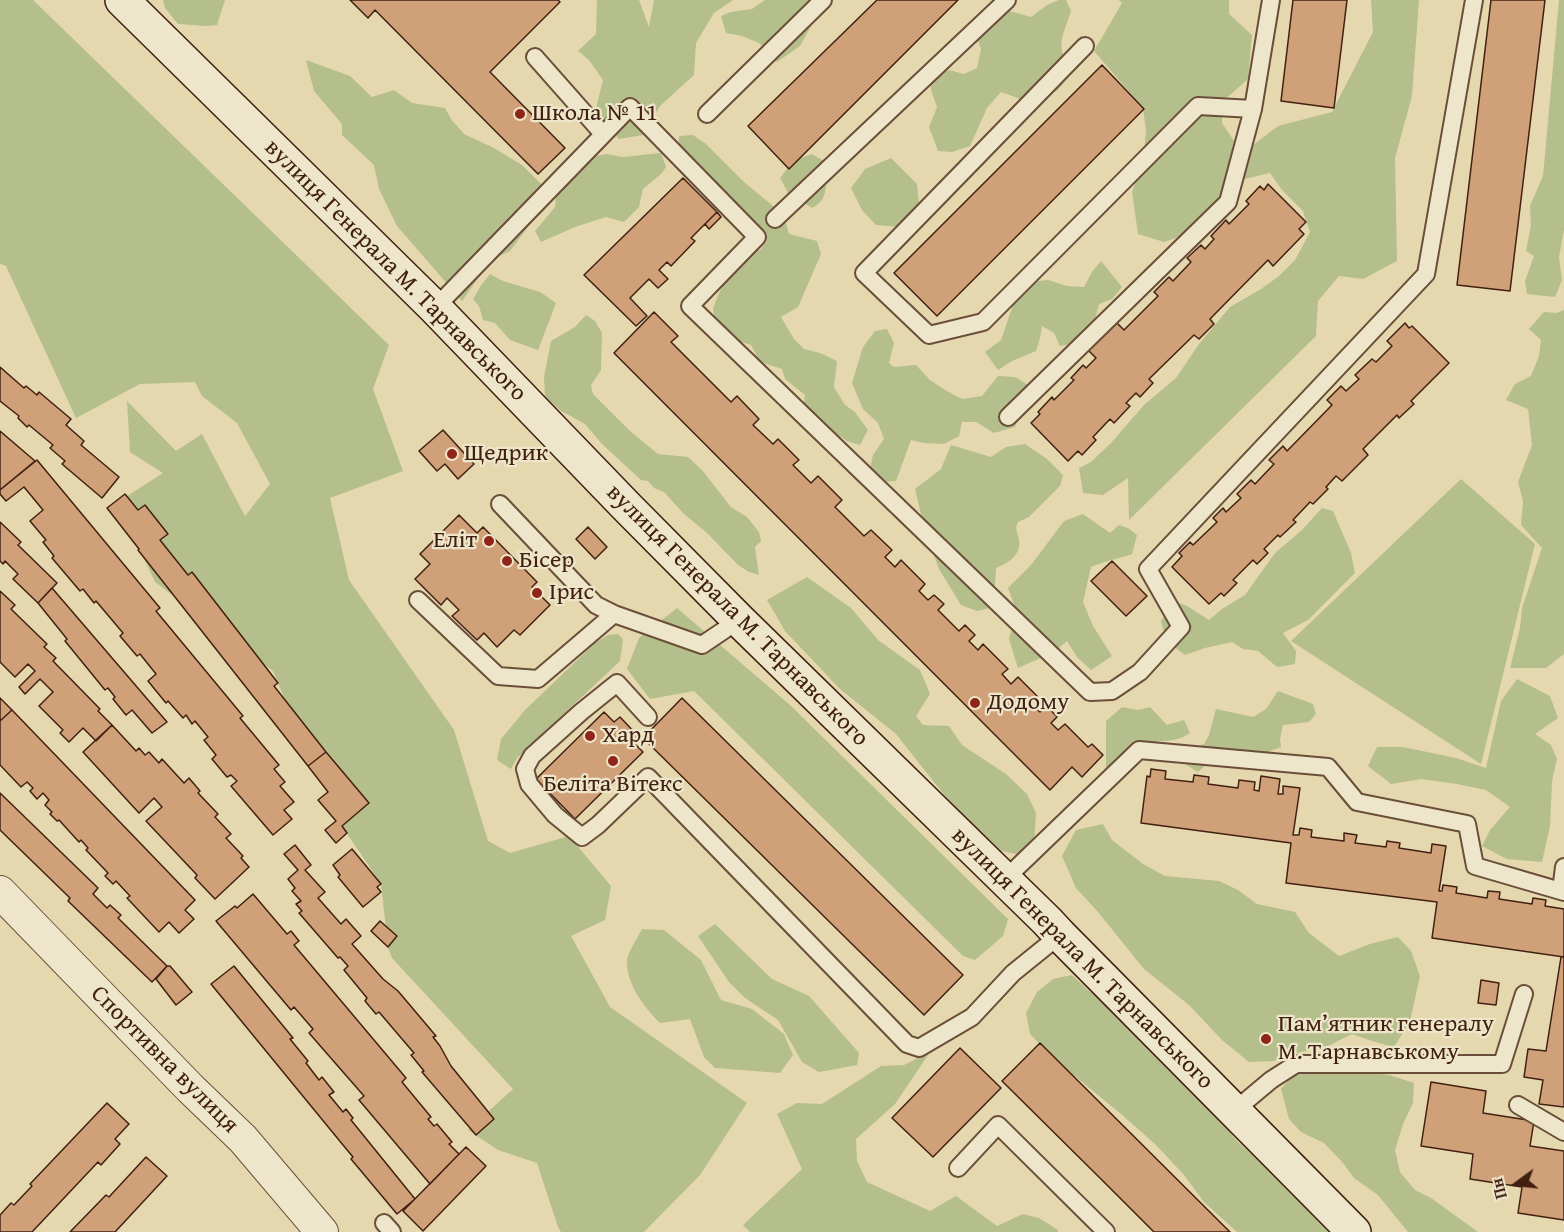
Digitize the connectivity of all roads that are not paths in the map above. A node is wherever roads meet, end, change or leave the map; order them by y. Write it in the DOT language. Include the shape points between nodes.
graph roads {
  1 [pos="122,0"];
  2 [pos="823,0"];
  3 [pos="1007,0"];
  4 [pos="1271,0"];
  5 [pos="1474,0"];
  6 [pos="1085,46"];
  7 [pos="535,57"];
  8 [pos="1253,109"];
  9 [pos="707,114"];
  10 [pos="603,134"];
  11 [pos="775,219"];
  12 [pos="435,309"];
  13 [pos="1008,417"];
  14 [pos="500,504"];
  15 [pos="418,600"];
  16 [pos="614,614"];
  17 [pos="739,620"];
  18 [pos="648,717"];
  19 [pos="1564,867"];
  20 [pos="1004,880"];
  21 [pos="0,892"];
  22 [pos="1563,892"];
  23 [pos="1060,935"];
  24 [pos="1524,994"];
  25 [pos="1518,1105"];
  26 [pos="1234,1111"];
  27 [pos="1564,1132"];
  28 [pos="958,1168"];
  29 [pos="322,1232"];
  30 [pos="1106,1232"];
  31 [pos="1354,1232"];
  1 -- 12 [label="main road, вулиця Генерала М. Тарнавського"];
  2 -- 9 [label="lane"];
  3 -- 11 [label="lane"];
  4 -- 8 [label="lane"];
  5 -- 10 [label="lane" via="1426,274 1148,569 1181,627 1140,672 1112,691 1090,692 690,306 756,237 630,107"];
  6 -- 8 [label="lane" via="864,273 929,335 983,322 1198,106"];
  7 -- 10 [label="lane"];
  8 -- 13 [label="lane" via="1228,202"];
  10 -- 12 [label="lane"];
  12 -- 17 [label="main road, вулиця Генерала М. Тарнавського"];
  14 -- 16 [label="lane" via="596,605"];
  15 -- 16 [label="lane" via="498,676 538,679"];
  16 -- 17 [label="lane" via="702,645"];
  17 -- 20 [label="main road, вулиця Генерала М. Тарнавського"];
  18 -- 23 [label="lane" via="617,683 532,756 525,769 530,783 555,815 582,837 648,777 907,1044 919,1048 972,1017 1013,973"];
  19 -- 22 [label="lane"];
  20 -- 22 [label="lane" via="1139,750 1328,767 1357,802 1467,824 1474,866"];
  20 -- 23 [label="main road, вулиця Генерала М. Тарнавського"];
  21 -- 29 [label="street, Спортивна вулиця" via="243,1139"];
  23 -- 26 [label="main road, вулиця Генерала М. Тарнавського"];
  24 -- 26 [label="lane" via="1502,1064 1296,1064"];
  25 -- 27 [label="lane"];
  26 -- 31 [label="main road, вулиця Генерала М. Тарнавського"];
  28 -- 30 [label="lane" via="998,1125"];
}
